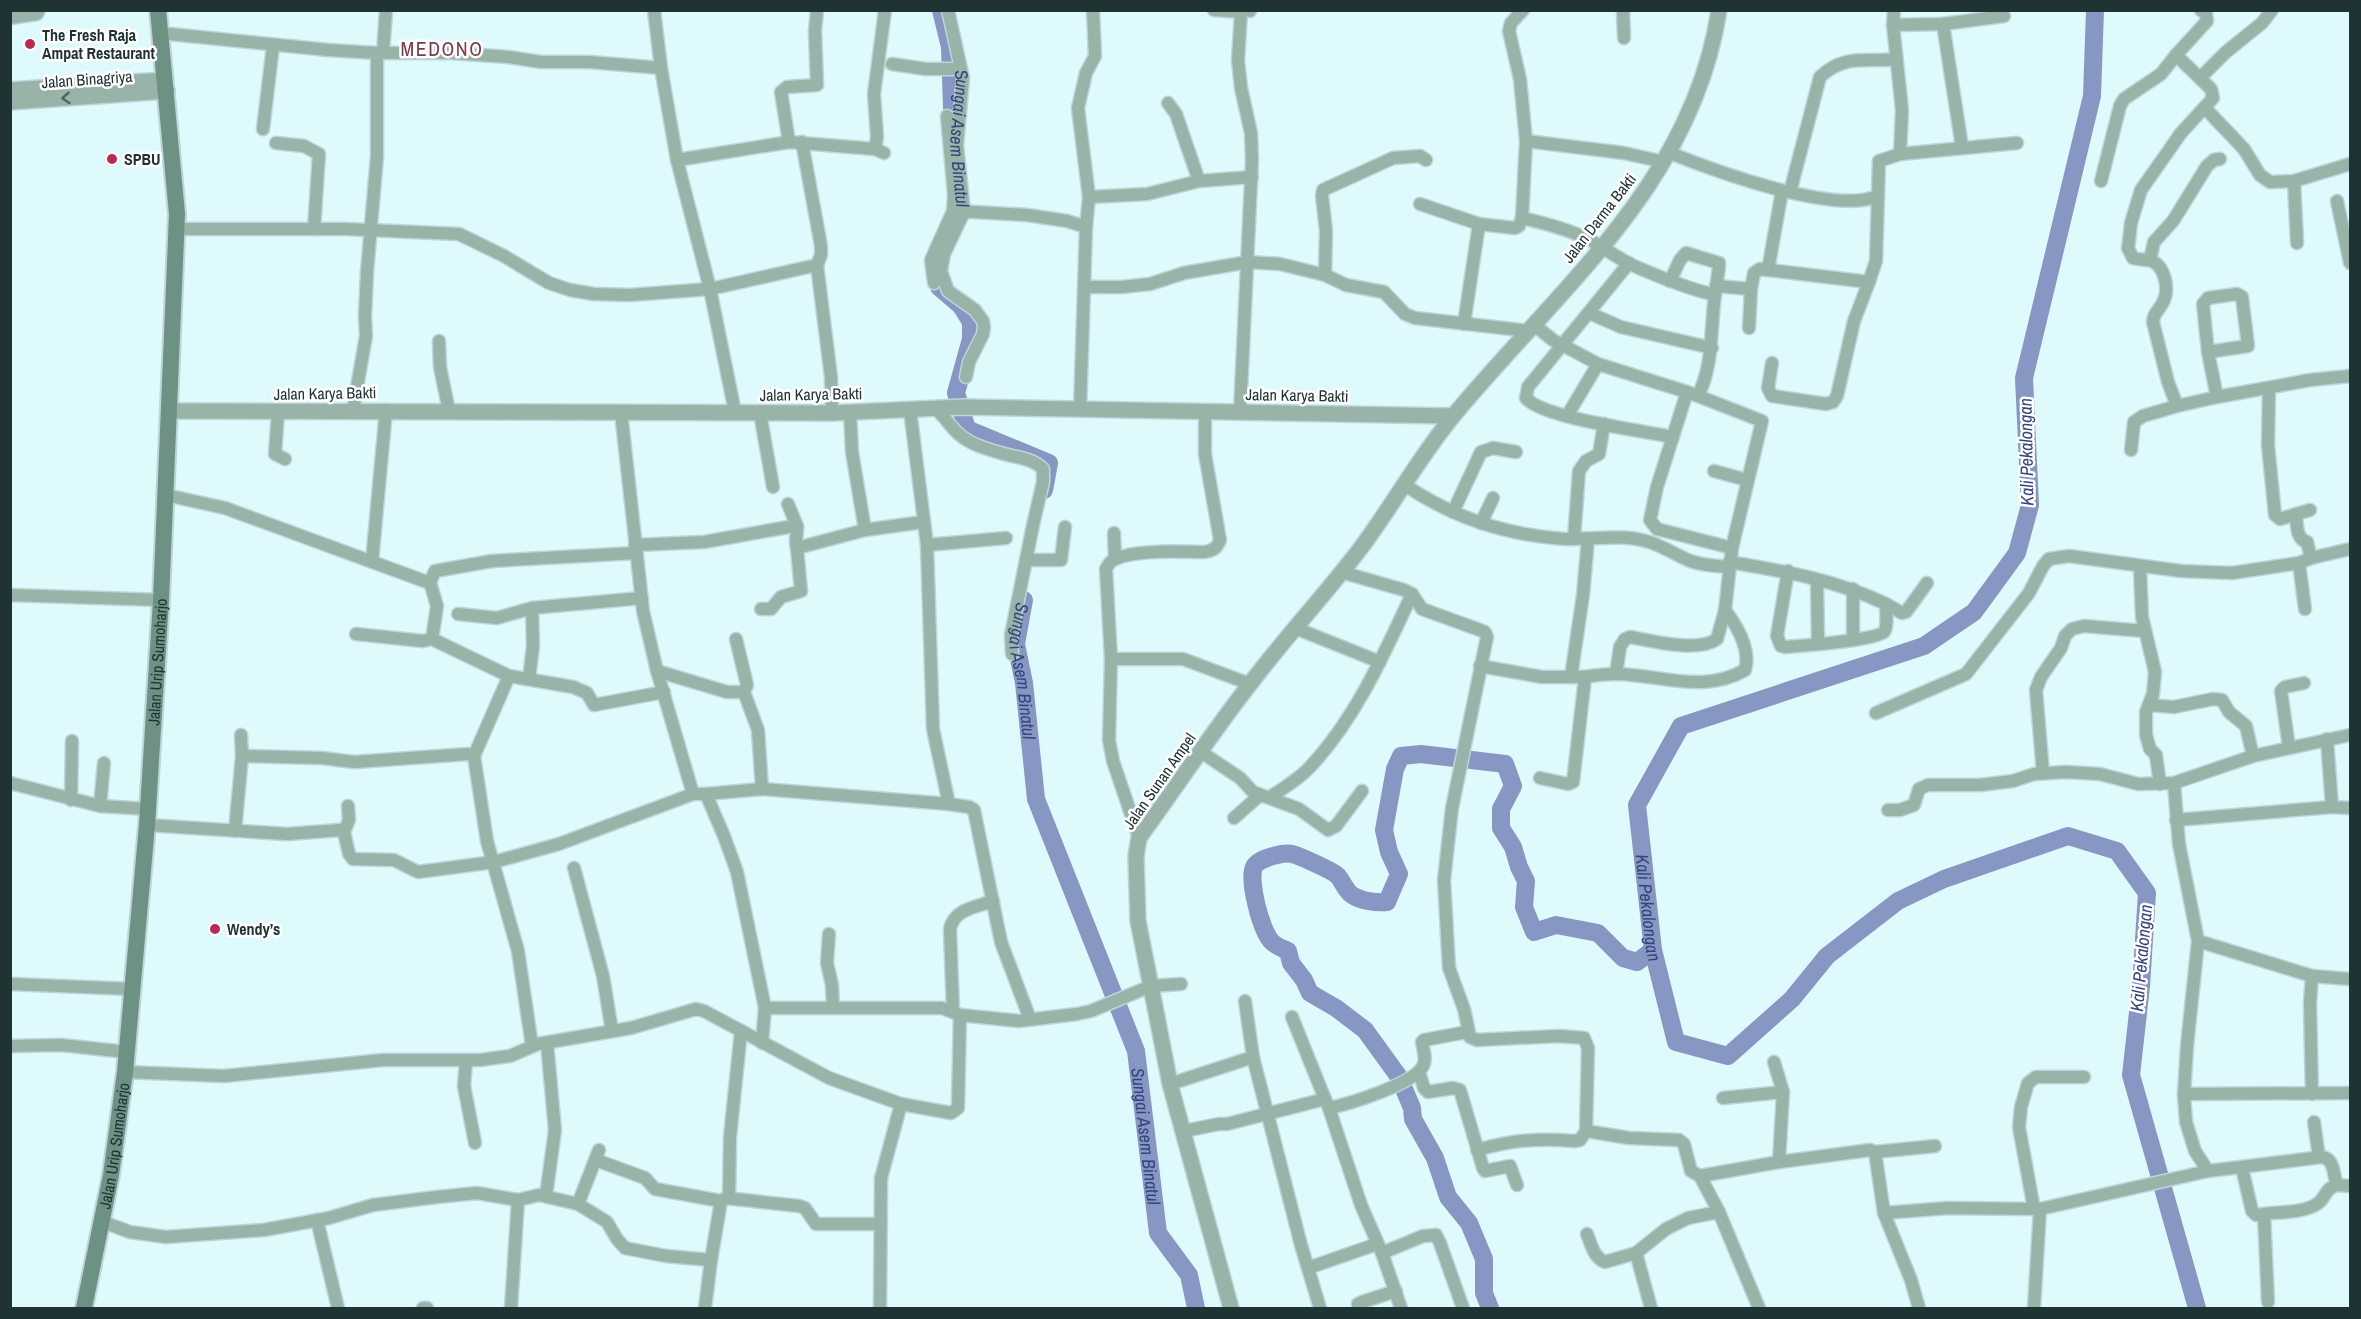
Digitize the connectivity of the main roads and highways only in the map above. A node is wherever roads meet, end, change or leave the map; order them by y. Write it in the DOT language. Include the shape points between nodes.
graph roads {
  1 [pos="159,10"];
  2 [pos="84,1308"];
  1 -- 2 [label="main road, Jalan Urip Sumoharjo" via="177,199 161,600 148,817 125,1072 103,1222"];
}
